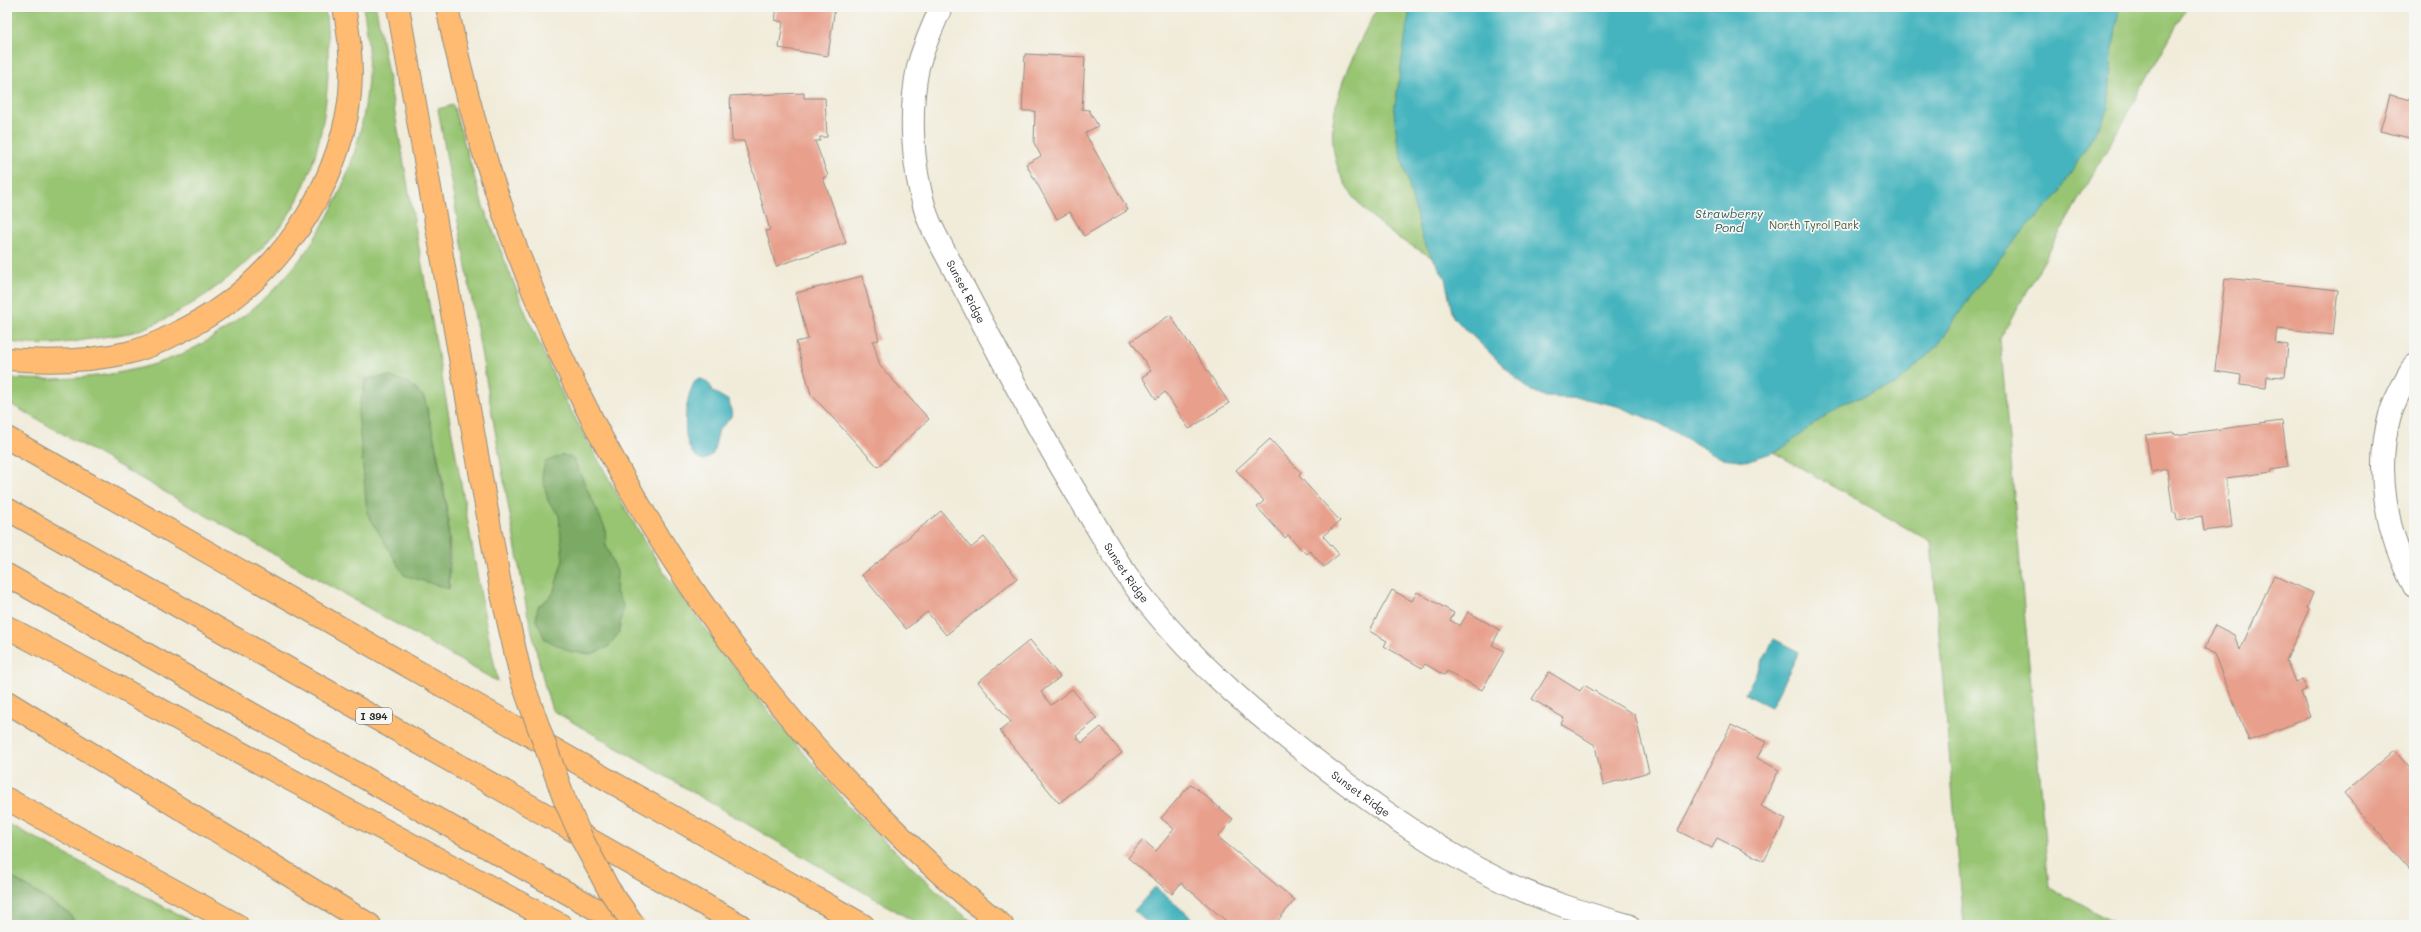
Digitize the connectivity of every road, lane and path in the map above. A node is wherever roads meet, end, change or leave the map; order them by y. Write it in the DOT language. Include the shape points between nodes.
graph roads {
  1 [pos="344,7"];
  2 [pos="398,7"];
  3 [pos="447,7"];
  4 [pos="941,7"];
  5 [pos="7,359"];
  6 [pos="2414,366"];
  7 [pos="7,438"];
  8 [pos="7,509"];
  9 [pos="7,575"];
  10 [pos="2414,586"];
  11 [pos="7,627"];
  12 [pos="7,702"];
  13 [pos="7,799"];
  14 [pos="237,925"];
  15 [pos="370,925"];
  16 [pos="561,925"];
  17 [pos="624,925"];
  18 [pos="634,925"];
  19 [pos="740,925"];
  20 [pos="863,925"];
  21 [pos="1002,925"];
  22 [pos="1628,925"];
  1 -- 5 [label="highway" via="351,43 350,78 347,114 336,155 322,191 304,221 258,279 231,302 200,323 156,343 128,352 80,361"];
  2 -- 18 [label="highway, bridge" via="501,590 522,681 564,798 583,841 601,875"];
  3 -- 21 [label="highway" via="478,136 526,275 601,436 653,527 685,577 749,666 800,730 892,827 981,909"];
  4 -- 22 [label="street, Sunset Ridge" via="919,66 914,99 913,134 925,210 941,245 1068,478 1146,602 1187,647 1264,720 1400,823 1501,881 1569,908"];
  6 -- 10 [label="street" via="2390,414 2382,465 2384,495 2402,565"];
  7 -- 20 [label="highway"];
  8 -- 19 [label="highway, I 394"];
  9 -- 17 [label="highway"];
  11 -- 16 [label="highway"];
  12 -- 15 [label="highway"];
  13 -- 14 [label="highway"];
}
